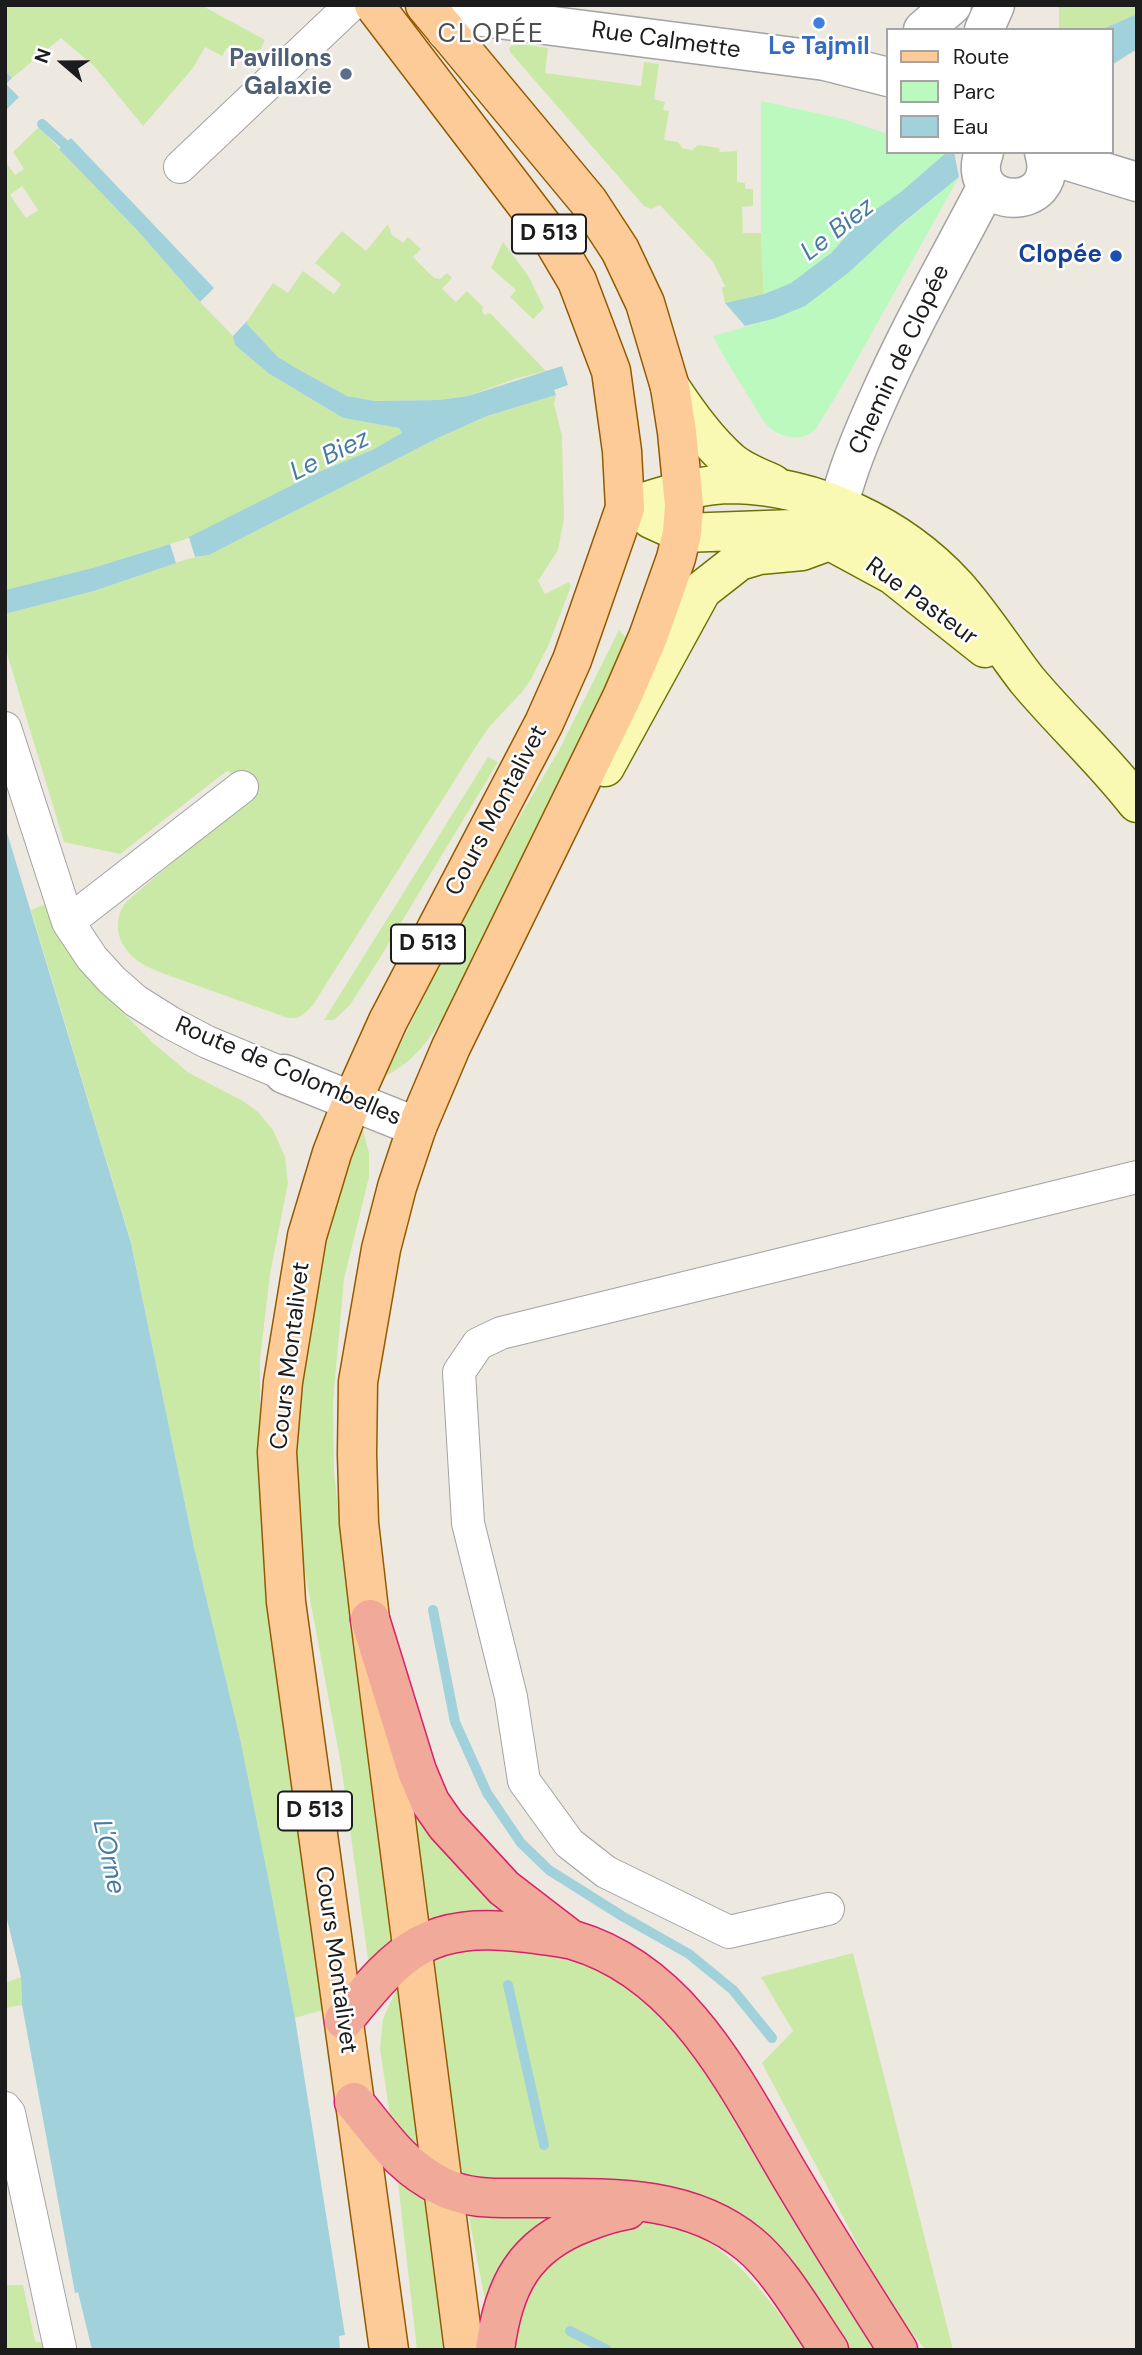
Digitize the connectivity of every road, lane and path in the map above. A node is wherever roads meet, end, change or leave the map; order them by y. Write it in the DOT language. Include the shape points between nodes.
graph roads {
  1 [pos="351,5"];
  2 [pos="374,5"];
  3 [pos="952,5"];
  4 [pos="995,5"];
  5 [pos="435,18"];
  6 [pos="925,28"];
  7 [pos="985,28"];
  8 [pos="886,72"];
  9 [pos="1045,154"];
  10 [pos="1048,154"];
  11 [pos="180,167"];
  12 [pos="985,169"];
  13 [pos="1137,182"];
  14 [pos="670,387"];
  15 [pos="683,490"];
  16 [pos="788,490"];
  17 [pos="625,508"];
  18 [pos="834,522"];
  19 [pos="682,533"];
  20 [pos="5,728"];
  21 [pos="242,787"];
  22 [pos="1137,803"];
  23 [pos="520,905"];
  24 [pos="68,922"];
  25 [pos="284,1074"];
  26 [pos="352,1101"];
  27 [pos="417,1126"];
  28 [pos="1137,1177"];
  29 [pos="370,1619"];
  30 [pos="828,1909"];
  31 [pos="570,1939"];
  32 [pos="412,1948"];
  33 [pos="344,2020"];
  34 [pos="355,2102"];
  35 [pos="5,2108"];
  36 [pos="443,2188"];
  37 [pos="721,2226"];
  38 [pos="60,2348"];
  39 [pos="389,2350"];
  40 [pos="464,2350"];
  41 [pos="495,2350"];
  42 [pos="829,2350"];
  43 [pos="898,2350"];
  1 -- 11 [label="street"];
  2 -- 17 [label="main road, D 513" via="551,237 577,281 611,371"];
  3 -- 6 [label="street"];
  4 -- 7 [label="street"];
  5 -- 8 [label="street, Rue Calmette" via="475,16"];
  5 -- 14 [label="main road, D 513" via="609,231 645,303"];
  9 -- 12 [label="street" via="1044,181 1023,198 997,195"];
  10 -- 13 [label="street"];
  12 -- 18 [label="street, Chemin de Clopée" via="898,352 854,455"];
  14 -- 15 [label="main road, D 513"];
  14 -- 16 [label="main road" via="730,461"];
  15 -- 16 [label="main road, Rue Pasteur" via="735,484"];
  15 -- 17 [label="main road, Rue Pasteur"];
  15 -- 19 [label="main road, D 513"];
  16 -- 18 [label="main road, Rue Pasteur"];
  17 -- 19 [label="main road, Rue Pasteur"];
  17 -- 26 [label="main road, Cours Montalivet / D 513" via="572,660 549,710 400,997"];
  18 -- 19 [label="main road, Rue Pasteur" via="810,530"];
  18 -- 22 [label="main road, Rue Pasteur" via="893,575 1028,681"];
  18 -- 23 [label="main road" via="802,551 739,561 702,590 547,876"];
  19 -- 23 [label="main road, D 513" via="628,685"];
  20 -- 24 [label="street, Route de Colombelles"];
  21 -- 24 [label="street"];
  23 -- 27 [label="main road, D 513"];
  24 -- 25 [label="street, Route de Colombelles" via="92,958 136,1001 207,1042"];
  25 -- 26 [label="street, Route de Colombelles"];
  26 -- 27 [label="street, Route de Colombelles"];
  26 -- 33 [label="main road, Cours Montalivet / D 513" via="307,1236 286,1360 277,1451 286,1602"];
  27 -- 29 [label="main road, D 513" via="382,1249 358,1382 359,1523"];
  28 -- 30 [label="street" via="501,1333 478,1344 459,1371 468,1523 511,1697 524,1781 569,1843 607,1872 729,1932"];
  29 -- 31 [label="highway" via="416,1771 430,1802 504,1888"];
  29 -- 32 [label="main road, D 513"];
  31 -- 32 [label="highway" via="498,1930 434,1938"];
  31 -- 43 [label="highway" via="624,1964 691,2019"];
  32 -- 33 [label="highway" via="377,1979"];
  32 -- 36 [label="main road, D 513"];
  33 -- 34 [label="main road, Cours Montalivet / D 513"];
  34 -- 36 [label="highway" via="398,2158"];
  34 -- 39 [label="main road, Cours Montalivet / D 513"];
  35 -- 38 [label="street"];
  36 -- 37 [label="highway" via="492,2199 640,2201 680,2209"];
  36 -- 40 [label="main road, D 513"];
  37 -- 41 [label="highway" via="642,2208 597,2217 555,2235 516,2275 501,2314"];
  37 -- 42 [label="highway" via="765,2259"];
}
